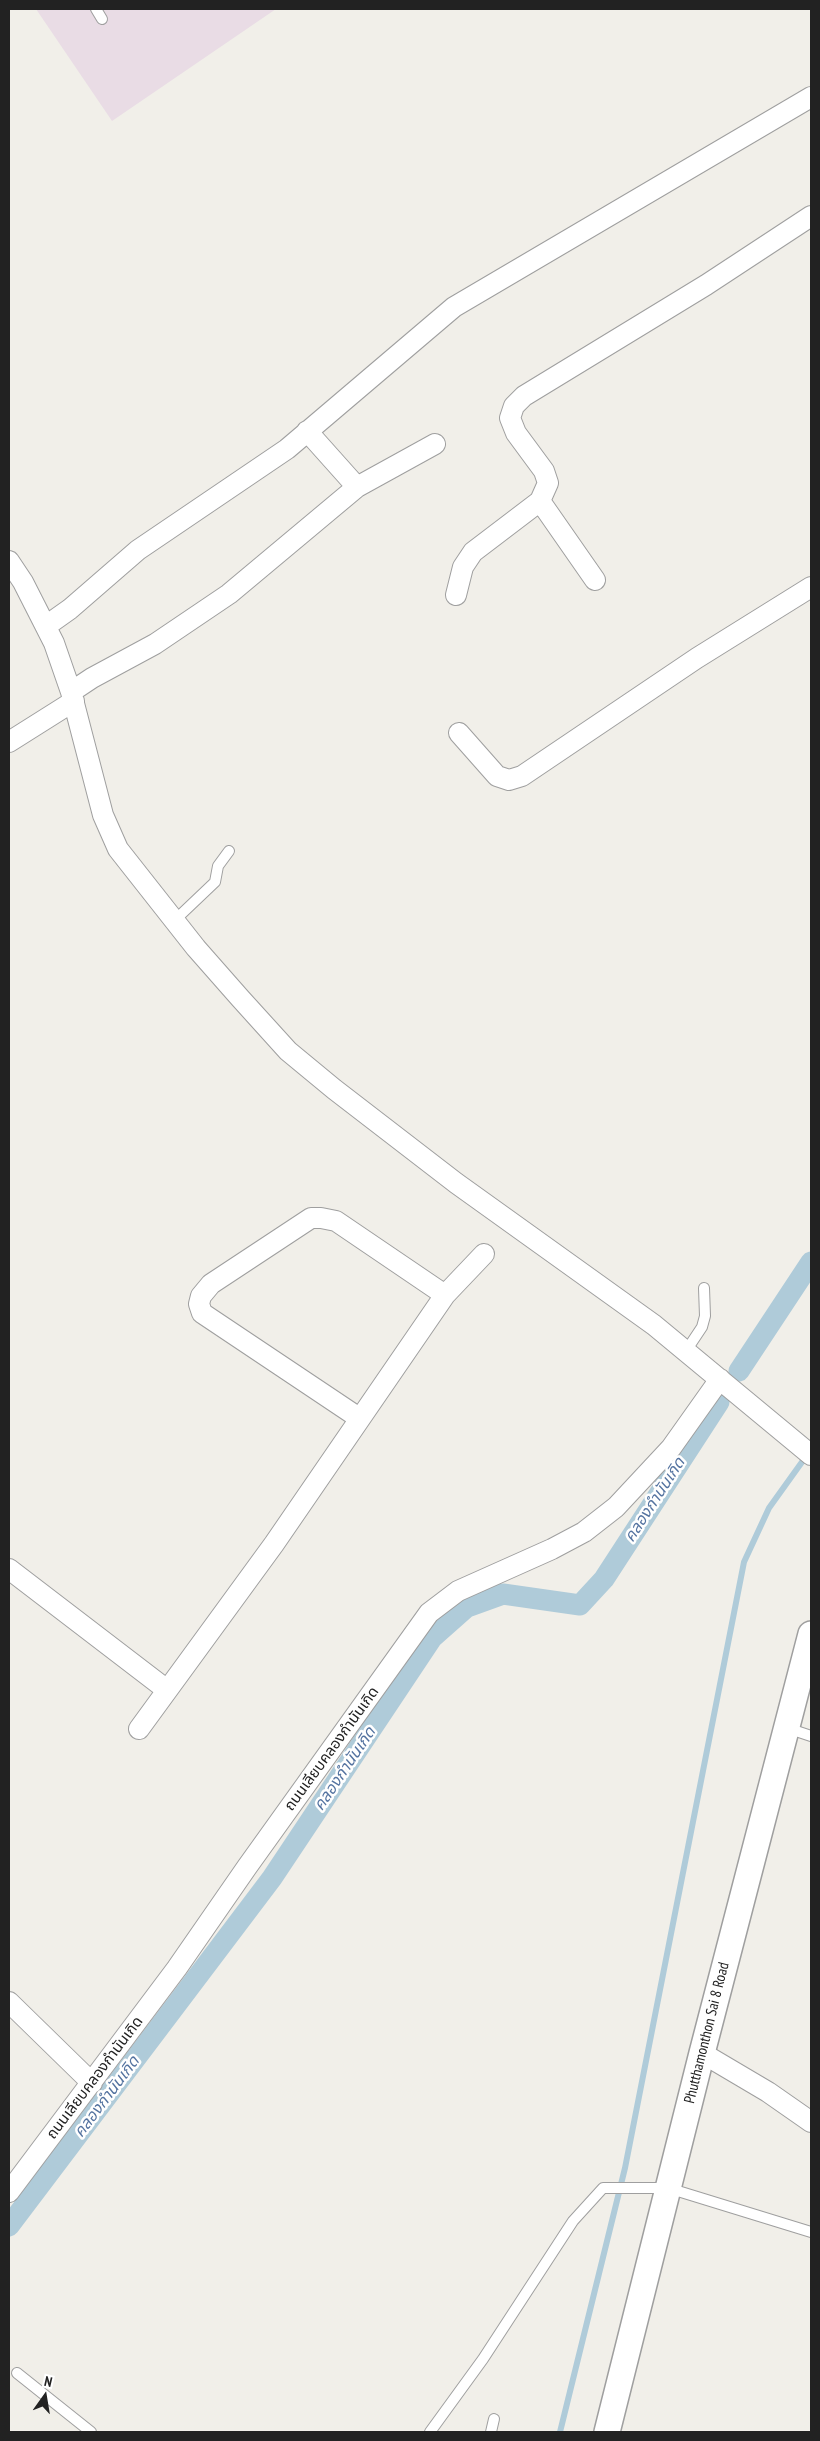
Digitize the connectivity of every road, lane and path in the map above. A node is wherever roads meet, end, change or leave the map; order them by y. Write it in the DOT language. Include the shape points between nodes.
graph roads {
  1 [pos="96,9"];
  2 [pos="102,19"];
  3 [pos="811,97"];
  4 [pos="811,216"];
  5 [pos="307,431"];
  6 [pos="434,444"];
  7 [pos="357,487"];
  8 [pos="540,501"];
  9 [pos="9,560"];
  10 [pos="595,580"];
  11 [pos="811,587"];
  12 [pos="456,595"];
  13 [pos="46,626"];
  14 [pos="73,697"];
  15 [pos="459,733"];
  16 [pos="9,742"];
  17 [pos="229,851"];
  18 [pos="174,921"];
  19 [pos="484,1254"];
  20 [pos="704,1288"];
  21 [pos="445,1295"];
  22 [pos="686,1352"];
  23 [pos="720,1379"];
  24 [pos="359,1418"];
  25 [pos="811,1455"];
  26 [pos="9,1569"];
  27 [pos="811,1634"];
  28 [pos="806,1673"];
  29 [pos="167,1690"];
  30 [pos="786,1728"];
  31 [pos="139,1729"];
  32 [pos="811,1736"];
  33 [pos="9,2002"];
  34 [pos="702,2053"];
  35 [pos="92,2083"];
  36 [pos="811,2122"];
  37 [pos="668,2188"];
  38 [pos="9,2192"];
  39 [pos="811,2232"];
  40 [pos="17,2372"];
  41 [pos="494,2419"];
  42 [pos="91,2432"];
  43 [pos="430,2432"];
  44 [pos="491,2432"];
  45 [pos="608,2432"];
  1 -- 2 [label="lane"];
  3 -- 5 [label="street" via="454,307"];
  4 -- 8 [label="street" via="706,285 524,396 514,406 510,418 516,432 544,471 548,483"];
  5 -- 7 [label="street"];
  5 -- 13 [label="street" via="287,449 138,550"];
  6 -- 7 [label="street"];
  7 -- 14 [label="street" via="230,594 155,644 92,678"];
  8 -- 10 [label="street"];
  8 -- 12 [label="street" via="473,552 463,568"];
  9 -- 13 [label="street"];
  11 -- 15 [label="street" via="697,658 522,776 509,780 497,776"];
  13 -- 14 [label="street"];
  14 -- 16 [label="street"];
  14 -- 18 [label="street" via="103,815 118,850"];
  17 -- 18 [label="lane" via="218,866 215,882"];
  18 -- 22 [label="street" via="288,1051 456,1183 654,1325"];
  19 -- 21 [label="street"];
  20 -- 22 [label="lane" via="702,1327"];
  21 -- 24 [label="street"];
  21 -- 24 [label="street" via="336,1221 311,1218 211,1284 200,1296 202,1313"];
  22 -- 23 [label="street"];
  23 -- 25 [label="street"];
  23 -- 35 [label="street, ถนนเลียบคลองกำนันเกิด" via="671,1448 616,1507 584,1532 458,1591 430,1613"];
  24 -- 29 [label="street" via="274,1544"];
  26 -- 29 [label="street"];
  27 -- 28 [label="street, Phutthamonthon Sai 8 Road"];
  28 -- 30 [label="street, Phutthamonthon Sai 8 Road"];
  29 -- 31 [label="street"];
  30 -- 32 [label="lane"];
  30 -- 34 [label="street, Phutthamonthon Sai 8 Road"];
  33 -- 35 [label="street"];
  34 -- 36 [label="street"];
  34 -- 37 [label="street, Phutthamonthon Sai 8 Road"];
  35 -- 38 [label="street, ถนนเลียบคลองกำนันเกิด"];
  37 -- 39 [label="lane"];
  37 -- 43 [label="lane" via="602,2188 573,2221 483,2359"];
  37 -- 45 [label="street, Phutthamonthon Sai 8 Road"];
  40 -- 42 [label="lane"];
  41 -- 44 [label="lane"];
}
